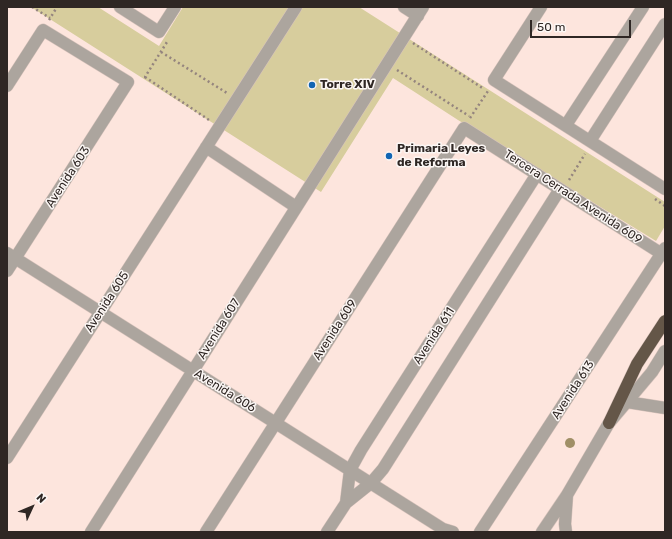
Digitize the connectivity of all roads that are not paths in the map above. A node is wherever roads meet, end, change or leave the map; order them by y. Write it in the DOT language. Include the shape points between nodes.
graph roads {
  1 [pos="120,7"];
  2 [pos="175,7"];
  3 [pos="296,7"];
  4 [pos="404,7"];
  5 [pos="541,7"];
  6 [pos="643,7"];
  7 [pos="421,11"];
  8 [pos="665,24"];
  9 [pos="7,86"];
  10 [pos="566,125"];
  11 [pos="464,128"];
  12 [pos="590,141"];
  13 [pos="206,147"];
  14 [pos="537,174"];
  15 [pos="665,188"];
  16 [pos="560,189"];
  17 [pos="296,207"];
  18 [pos="663,251"];
  19 [pos="11,256"];
  20 [pos="7,272"];
  21 [pos="100,312"];
  22 [pos="665,321"];
  23 [pos="665,351"];
  24 [pos="193,371"];
  25 [pos="627,402"];
  26 [pos="665,408"];
  27 [pos="275,423"];
  28 [pos="609,424"];
  29 [pos="7,458"];
  30 [pos="350,470"];
  31 [pos="371,483"];
  32 [pos="567,495"];
  33 [pos="346,503"];
  34 [pos="447,531"];
  35 [pos="91,532"];
  36 [pos="206,532"];
  37 [pos="327,532"];
  38 [pos="480,532"];
  39 [pos="542,532"];
  40 [pos="566,532"];
  1 -- 2 [label="street" via="159,32"];
  3 -- 13 [label="street, Avenida 605"];
  4 -- 7 [label="street"];
  5 -- 10 [label="street" via="494,80"];
  6 -- 10 [label="street"];
  7 -- 17 [label="street, Avenida 607"];
  8 -- 12 [label="street"];
  9 -- 19 [label="street, Avenida 603" via="43,30 128,82"];
  10 -- 12 [label="street"];
  11 -- 14 [label="street, Tercera Cerrada Avenida 609"];
  11 -- 27 [label="street, Avenida 609"];
  12 -- 15 [label="street"];
  13 -- 17 [label="street"];
  13 -- 21 [label="street, Avenida 605"];
  14 -- 16 [label="street, Tercera Cerrada Avenida 609"];
  14 -- 30 [label="street, Avenida 611"];
  16 -- 18 [label="street, Tercera Cerrada Avenida 609"];
  16 -- 31 [label="street, Avenida 611"];
  17 -- 24 [label="street, Avenida 607"];
  18 -- 38 [label="street, Avenida 613"];
  19 -- 20 [label="street, Avenida 603"];
  19 -- 21 [label="street, Avenida 606"];
  21 -- 24 [label="street, Avenida 606"];
  21 -- 29 [label="street, Avenida 605"];
  22 -- 28 [label="highway" via="637,364"];
  23 -- 25 [label="street" via="652,372"];
  24 -- 27 [label="street, Avenida 606"];
  24 -- 35 [label="street, Avenida 607"];
  25 -- 26 [label="street"];
  25 -- 28 [label="street"];
  27 -- 30 [label="street, Avenida 606"];
  27 -- 36 [label="street, Avenida 609"];
  28 -- 32 [label="street"];
  30 -- 31 [label="street, Avenida 606"];
  30 -- 33 [label="street, Avenida 611"];
  31 -- 33 [label="street, Avenida 611"];
  31 -- 34 [label="street, Avenida 606"];
  32 -- 39 [label="street"];
  32 -- 40 [label="street"];
  33 -- 37 [label="street, Avenida 611"];
}
